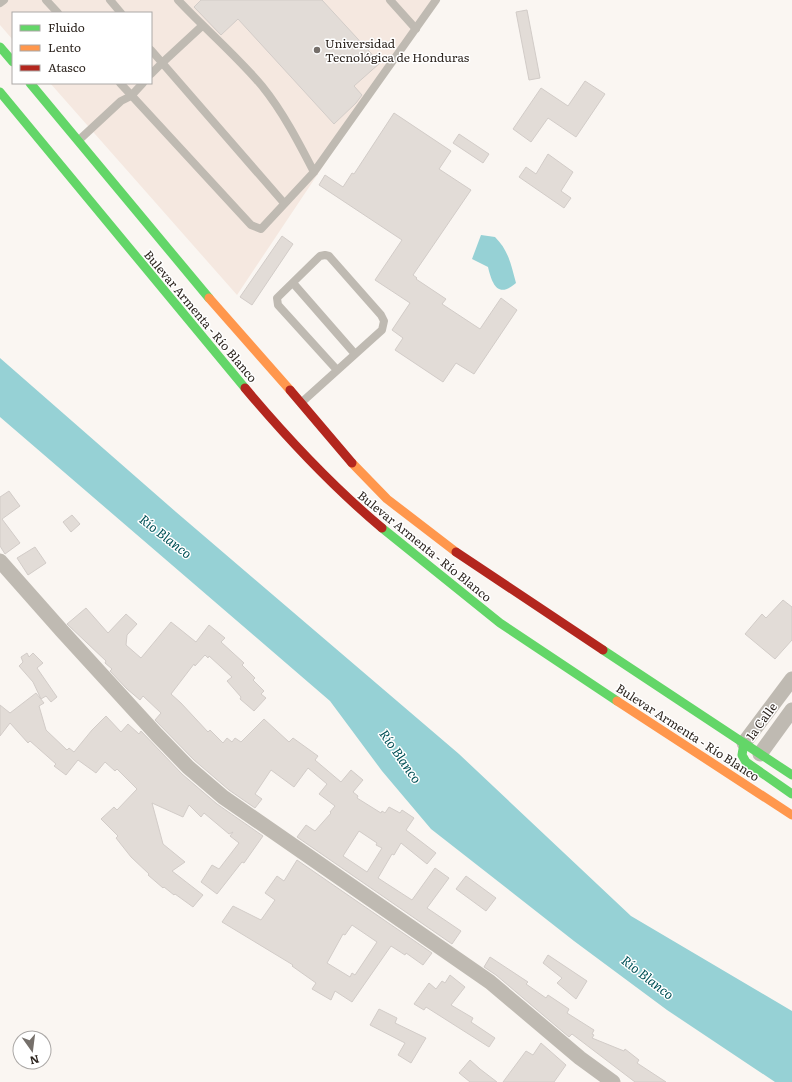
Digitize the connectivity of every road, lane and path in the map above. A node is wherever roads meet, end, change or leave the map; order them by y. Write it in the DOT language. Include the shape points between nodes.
graph roads {
  1 [pos="4,0"];
  2 [pos="46,0"];
  3 [pos="110,0"];
  4 [pos="178,0"];
  5 [pos="390,0"];
  6 [pos="436,0"];
  7 [pos="0,3"];
  8 [pos="57,12"];
  9 [pos="120,12"];
  10 [pos="202,26"];
  11 [pos="416,28"];
  12 [pos="0,47"];
  13 [pos="152,51"];
  14 [pos="12,61"];
  15 [pos="162,63"];
  16 [pos="152,73"];
  17 [pos="31,84"];
  18 [pos="121,84"];
  19 [pos="142,84"];
  20 [pos="0,92"];
  21 [pos="131,96"];
  22 [pos="78,140"];
  23 [pos="65,170"];
  24 [pos="314,172"];
  25 [pos="91,187"];
  26 [pos="284,203"];
  27 [pos="293,283"];
  28 [pos="355,354"];
  29 [pos="338,370"];
  30 [pos="301,402"];
  31 [pos="0,561"];
  32 [pos="792,679"];
  33 [pos="792,710"];
  34 [pos="744,744"];
  35 [pos="760,754"];
  36 [pos="792,775"];
  37 [pos="792,794"];
  38 [pos="792,815"];
  39 [pos="613,1082"];
  1 -- 7 [label="lane"];
  2 -- 8 [label="lane"];
  3 -- 9 [label="lane"];
  4 -- 10 [label="lane"];
  5 -- 11 [label="lane"];
  6 -- 11 [label="lane"];
  10 -- 15 [label="lane"];
  10 -- 24 [label="lane" via="232,53 262,87 294,133"];
  11 -- 24 [label="lane"];
  12 -- 14 [label="main road"];
  13 -- 15 [label="lane"];
  15 -- 16 [label="lane"];
  15 -- 26 [label="lane"];
  17 -- 22 [label="main road, Bulevar Armenta - Río Blanco"];
  18 -- 21 [label="lane"];
  19 -- 21 [label="lane"];
  20 -- 23 [label="main road, Bulevar Armenta - Río Blanco"];
  21 -- 22 [label="lane" via="120,102"];
  21 -- 26 [label="lane" via="251,224 260,229"];
  22 -- 30 [label="main road, Bulevar Armenta - Río Blanco" via="201,295"];
  23 -- 25 [label="main road"];
  23 -- 38 [label="main road, Bulevar Armenta - Río Blanco" via="277,426 357,507 500,623"];
  24 -- 26 [label="lane"];
  27 -- 28 [label="lane"];
  27 -- 28 [label="lane" via="320,256 329,256 381,315 384,321 382,330"];
  27 -- 29 [label="lane" via="278,298 278,304"];
  28 -- 29 [label="lane"];
  29 -- 30 [label="lane"];
  30 -- 34 [label="main road, Bulevar Armenta - Río Blanco" via="357,469 387,499 455,552"];
  31 -- 39 [label="street" via="157,735 188,767 224,798 490,982 580,1058"];
  32 -- 34 [label="street, 1a Calle"];
  33 -- 35 [label="street, 1a Calle"];
  34 -- 35 [label="main road, Bulevar Armenta - Río Blanco"];
  34 -- 37 [label="main road" via="742,755 746,762"];
  35 -- 36 [label="main road, Bulevar Armenta - Río Blanco"];
}
